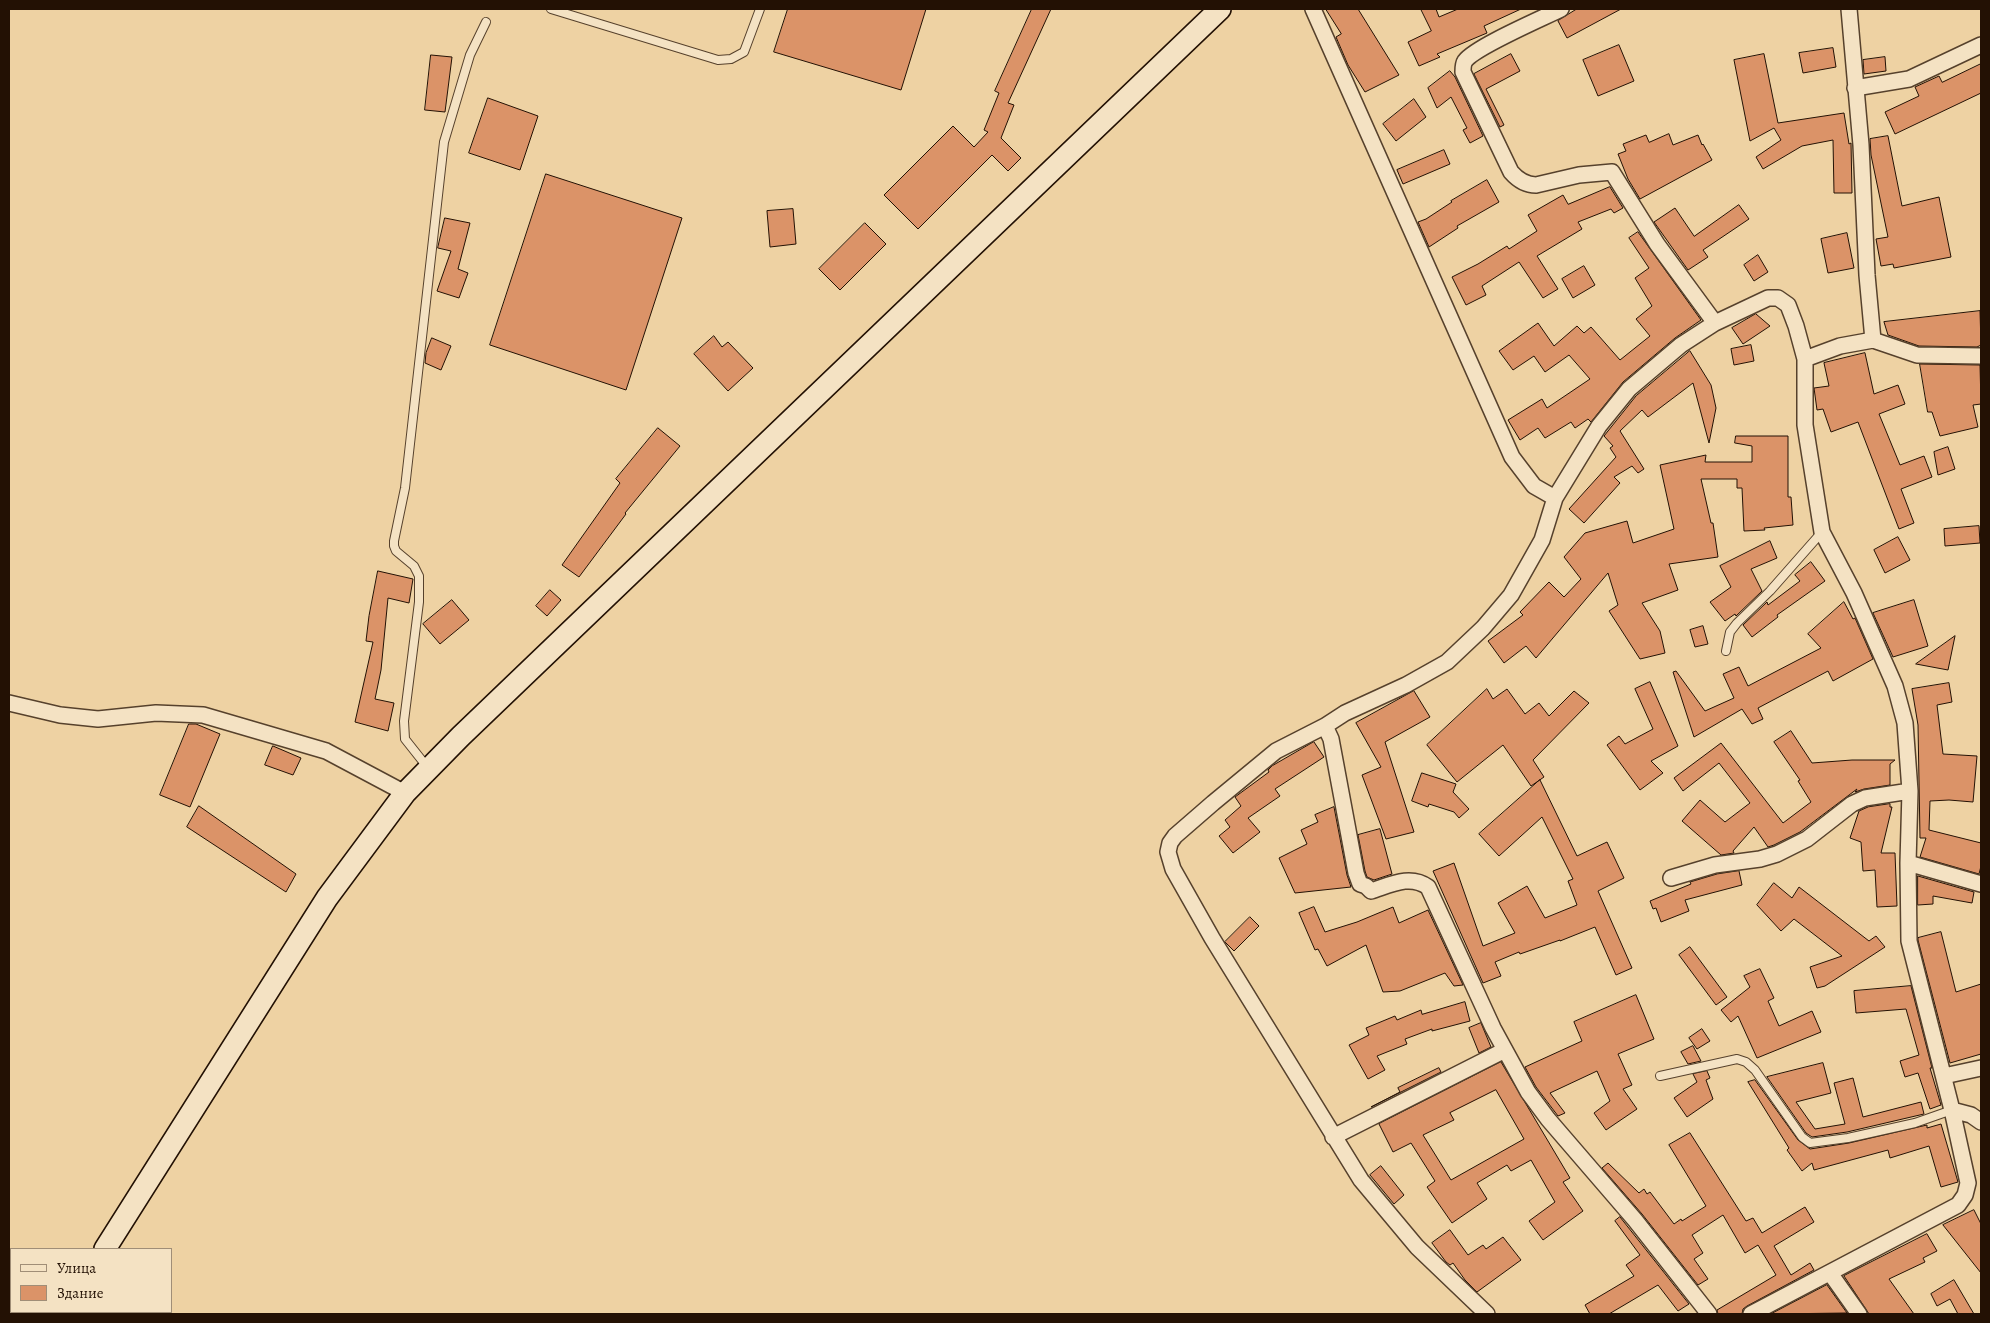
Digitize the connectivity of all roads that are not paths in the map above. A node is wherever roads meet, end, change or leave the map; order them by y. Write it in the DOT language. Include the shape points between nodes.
graph roads {
  1 [pos="551,9"];
  2 [pos="760,9"];
  3 [pos="1220,9"];
  4 [pos="1313,9"];
  5 [pos="1561,9"];
  6 [pos="1849,9"];
  7 [pos="486,22"];
  8 [pos="1981,45"];
  9 [pos="1855,88"];
  10 [pos="1715,323"];
  11 [pos="1873,340"];
  12 [pos="1981,356"];
  13 [pos="1805,359"];
  14 [pos="1555,498"];
  15 [pos="1822,532"];
  16 [pos="1726,651"];
  17 [pos="9,703"];
  18 [pos="1325,726"];
  19 [pos="429,769"];
  20 [pos="1910,790"];
  21 [pos="405,793"];
  22 [pos="1908,863"];
  23 [pos="1671,878"];
  24 [pos="1981,884"];
  25 [pos="1505,1050"];
  26 [pos="1981,1068"];
  27 [pos="1660,1076"];
  28 [pos="1944,1076"];
  29 [pos="1952,1110"];
  30 [pos="1981,1122"];
  31 [pos="1334,1137"];
  32 [pos="106,1248"];
  33 [pos="1830,1273"];
  34 [pos="1487,1314"];
  35 [pos="1709,1314"];
  36 [pos="1751,1314"];
  37 [pos="1859,1314"];
  1 -- 2 [label="lane" via="718,60 731,59 744,52"];
  3 -- 19 [label="main road"];
  4 -- 14 [label="street" via="1512,457 1534,486"];
  5 -- 10 [label="street" via="1477,50 1463,66 1511,172 1518,180 1536,185 1579,175 1612,172 1657,244"];
  6 -- 9 [label="street"];
  7 -- 19 [label="lane" via="470,55 444,142 405,488 394,541 396,551 414,566 420,576 405,739"];
  8 -- 9 [label="street" via="1909,79"];
  9 -- 11 [label="street"];
  10 -- 13 [label="street" via="1768,298 1778,298 1788,305"];
  10 -- 14 [label="street" via="1681,345 1629,389 1599,426"];
  11 -- 12 [label="street" via="1917,355"];
  11 -- 13 [label="street" via="1840,346"];
  13 -- 15 [label="street" via="1805,425"];
  14 -- 18 [label="street" via="1542,540 1511,595 1483,628 1447,662"];
  15 -- 16 [label="lane" via="1737,623 1730,632"];
  15 -- 20 [label="street" via="1854,593 1895,686 1905,723"];
  17 -- 21 [label="street" via="60,715 98,719 156,713 203,715 326,751"];
  18 -- 25 [label="street" via="1331,739 1360,884 1371,891 1407,880 1421,882 1428,887"];
  18 -- 31 [label="street" via="1276,751 1175,836 1168,852 1173,870 1212,938"];
  19 -- 21 [label="main road"];
  20 -- 22 [label="street"];
  20 -- 23 [label="street" via="1865,798 1852,804 1807,839 1777,854 1715,865"];
  21 -- 32 [label="main road" via="327,898"];
  22 -- 24 [label="street"];
  22 -- 28 [label="street" via="1909,941"];
  25 -- 31 [label="street"];
  25 -- 35 [label="street" via="1528,1092 1548,1119 1635,1220"];
  26 -- 28 [label="street"];
  27 -- 29 [label="lane" via="1737,1059 1746,1062 1802,1137 1810,1143 1916,1123"];
  28 -- 29 [label="street"];
  29 -- 30 [label="street" via="1971,1115"];
  29 -- 33 [label="street" via="1968,1183 1958,1205"];
  31 -- 34 [label="street" via="1361,1180 1411,1239"];
  33 -- 36 [label="street"];
  33 -- 37 [label="street"];
}
